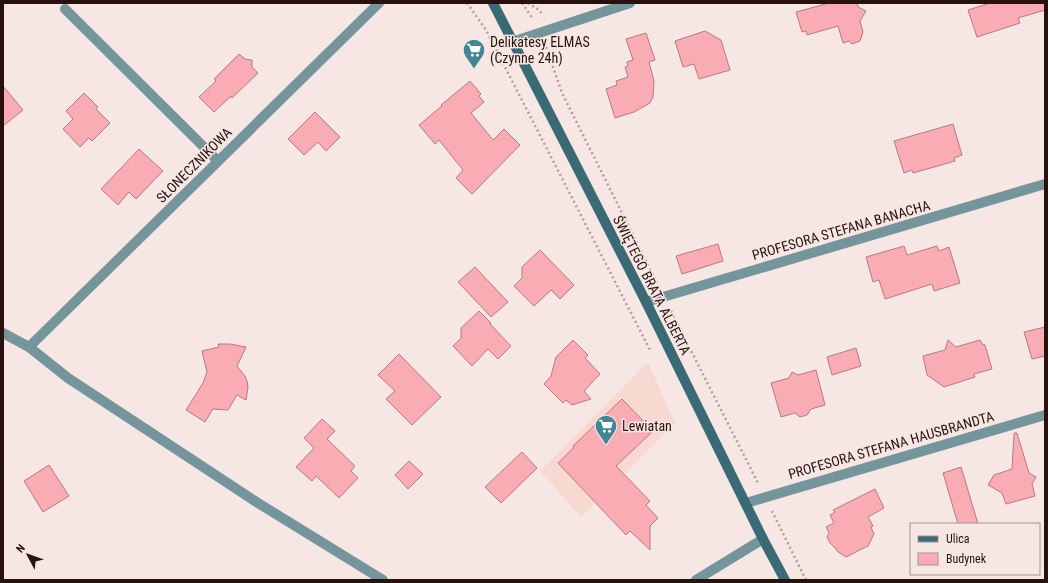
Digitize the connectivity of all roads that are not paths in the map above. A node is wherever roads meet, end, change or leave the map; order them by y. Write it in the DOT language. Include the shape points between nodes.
graph roads {
  1 [pos="379,3"];
  2 [pos="493,3"];
  3 [pos="630,3"];
  4 [pos="64,9"];
  5 [pos="512,42"];
  6 [pos="218,161"];
  7 [pos="1045,184"];
  8 [pos="646,302"];
  9 [pos="3,333"];
  10 [pos="29,347"];
  11 [pos="1045,414"];
  12 [pos="746,503"];
  13 [pos="763,539"];
  14 [pos="383,580"];
  15 [pos="696,580"];
  16 [pos="785,580"];
  1 -- 6 [label="street, SŁONECZNIKOWA"];
  2 -- 5 [label="street, ŚWIĘTEGO BRATA ALBERTA"];
  3 -- 5 [label="street"];
  4 -- 6 [label="street"];
  5 -- 8 [label="street, ŚWIĘTEGO BRATA ALBERTA"];
  6 -- 10 [label="street, SŁONECZNIKOWA"];
  7 -- 8 [label="street, PROFESORA STEFANA BANACHA"];
  8 -- 12 [label="street, ŚWIĘTEGO BRATA ALBERTA"];
  9 -- 10 [label="street"];
  10 -- 14 [label="street" via="68,378 252,499"];
  11 -- 12 [label="street, PROFESORA STEFANA HAUSBRANDTA"];
  12 -- 13 [label="street, ŚWIĘTEGO BRATA ALBERTA"];
  13 -- 15 [label="street"];
  13 -- 16 [label="street, ŚWIĘTEGO BRATA ALBERTA"];
}
